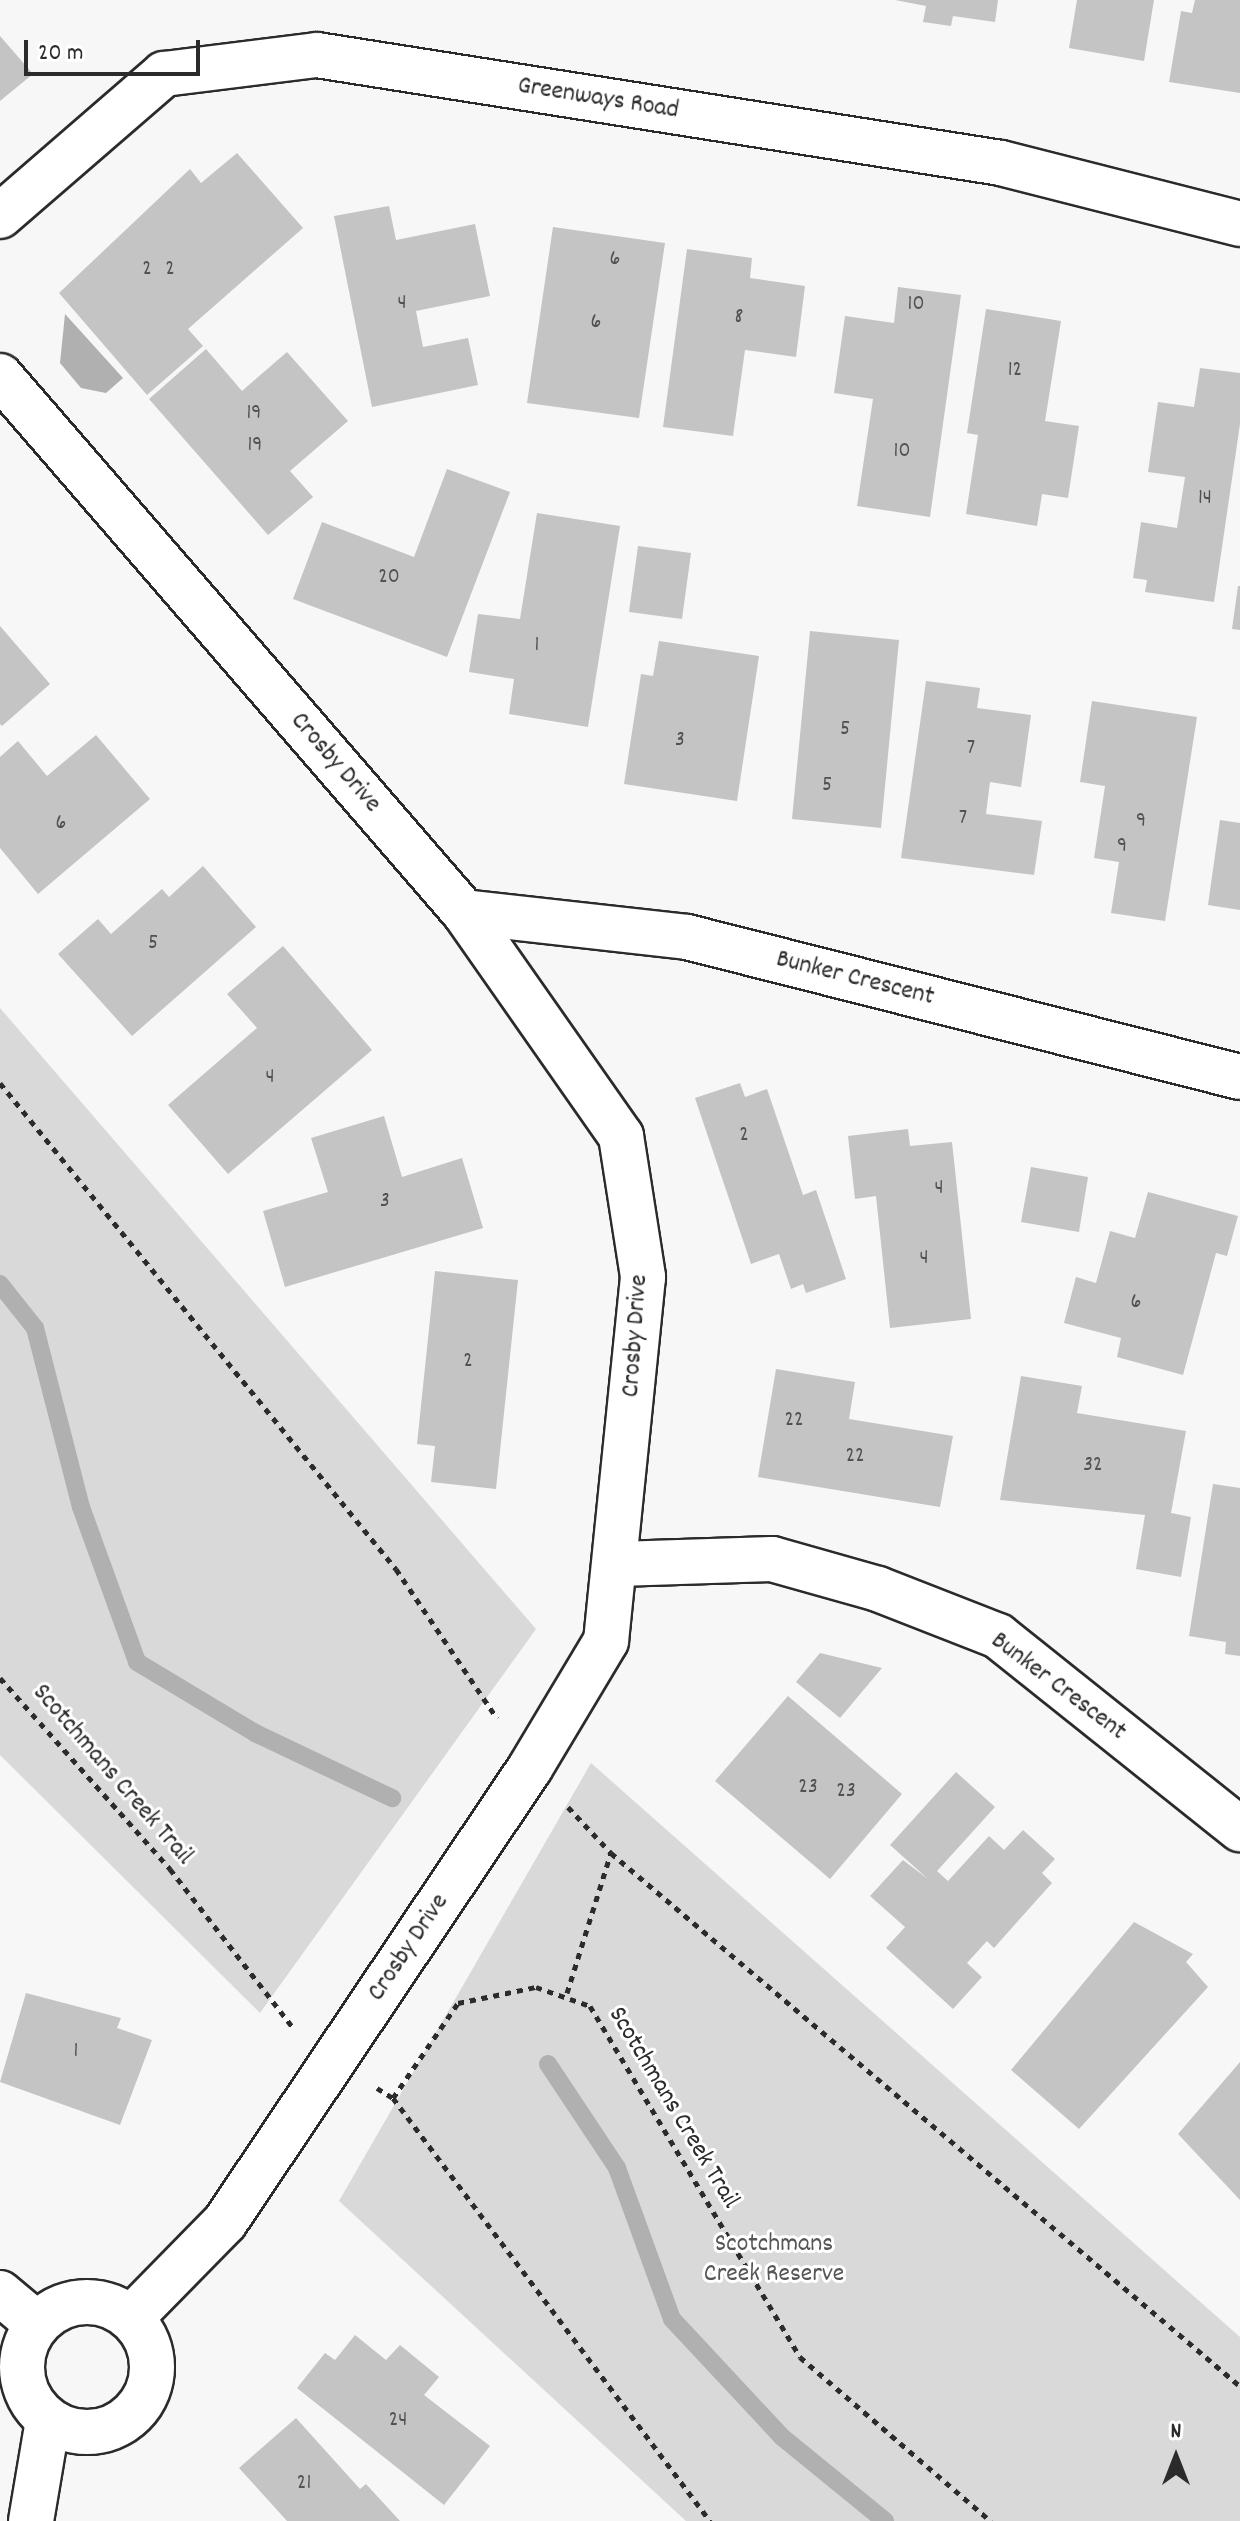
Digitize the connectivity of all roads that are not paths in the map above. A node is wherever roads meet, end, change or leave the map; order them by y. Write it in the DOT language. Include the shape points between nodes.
graph roads {
  1 [pos="0,216"];
  2 [pos="1240,224"];
  3 [pos="0,376"];
  4 [pos="464,912"];
  5 [pos="1240,1077"];
  6 [pos="618,1564"];
  7 [pos="1240,1829"];
  8 [pos="0,2293"];
  9 [pos="131,2318"];
  10 [pos="37,2324"];
  11 [pos="48,2420"];
  12 [pos="31,2521"];
  1 -- 2 [label="street, Greenways Road" via="164,74 317,55 1001,163"];
  3 -- 4 [label="street, Crosby Drive"];
  4 -- 5 [label="street, Bunker Crescent" via="687,937"];
  4 -- 6 [label="street, Crosby Drive" via="621,1136 643,1277"];
  6 -- 7 [label="street, Bunker Crescent" via="772,1559 878,1589 998,1636"];
  6 -- 9 [label="street, Crosby Drive" via="606,1641 530,1768 225,2222"];
  8 -- 10 [label="street"];
  9 -- 10 [label="street" via="99,2302 76,2302"];
  9 -- 11 [label="street" via="153,2357 152,2380 133,2413 92,2433"];
  10 -- 11 [label="street" via="21,2360 24,2383"];
  11 -- 12 [label="street"];
}
